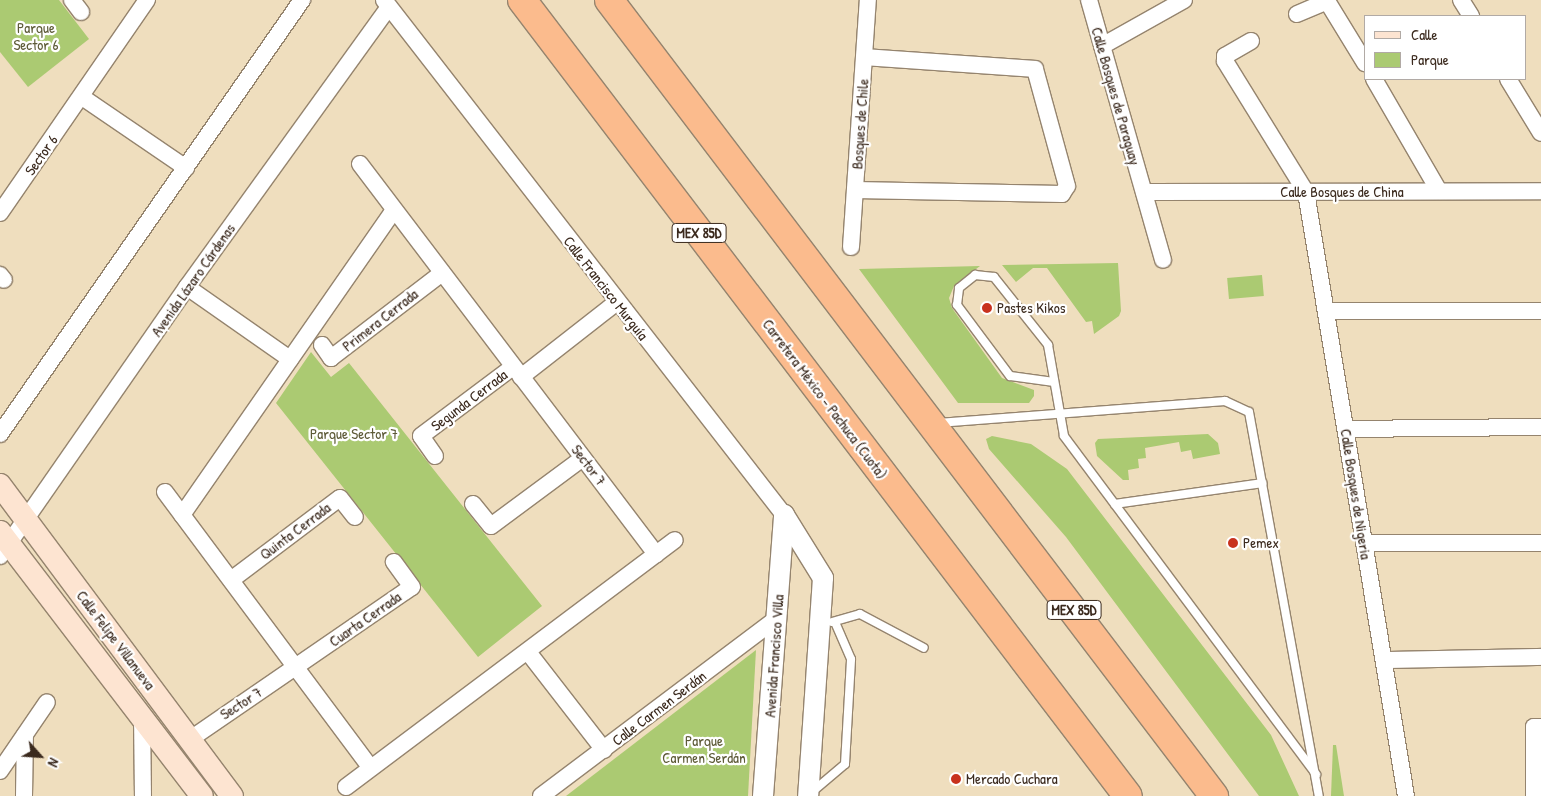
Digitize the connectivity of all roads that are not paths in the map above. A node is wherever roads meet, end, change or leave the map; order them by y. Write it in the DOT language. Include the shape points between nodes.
graph roads {
  1 [pos="147,0"];
  2 [pos="302,0"];
  3 [pos="522,0"];
  4 [pos="609,0"];
  5 [pos="868,0"];
  6 [pos="1089,0"];
  7 [pos="1184,0"];
  8 [pos="1461,0"];
  9 [pos="387,3"];
  10 [pos="1297,14"];
  11 [pos="1470,15"];
  12 [pos="1251,41"];
  13 [pos="1102,46"];
  14 [pos="864,57"];
  15 [pos="1364,61"];
  16 [pos="1375,80"];
  17 [pos="1509,80"];
  18 [pos="82,96"];
  19 [pos="1541,133"];
  20 [pos="360,164"];
  21 [pos="186,168"];
  22 [pos="855,190"];
  23 [pos="1541,191"];
  24 [pos="1144,192"];
  25 [pos="1306,192"];
  26 [pos="1439,192"];
  27 [pos="394,210"];
  28 [pos="0,213"];
  29 [pos="851,247"];
  30 [pos="1163,260"];
  31 [pos="442,273"];
  32 [pos="187,287"];
  33 [pos="617,302"];
  34 [pos="1326,310"];
  35 [pos="1541,311"];
  36 [pos="322,345"];
  37 [pos="290,359"];
  38 [pos="517,372"];
  39 [pos="1054,382"];
  40 [pos="1059,413"];
  41 [pos="933,423"];
  42 [pos="1541,427"];
  43 [pos="1346,429"];
  44 [pos="0,434"];
  45 [pos="435,456"];
  46 [pos="583,458"];
  47 [pos="1263,483"];
  48 [pos="0,485"];
  49 [pos="165,492"];
  50 [pos="474,504"];
  51 [pos="1115,504"];
  52 [pos="182,515"];
  53 [pos="784,515"];
  54 [pos="355,517"];
  55 [pos="26,518"];
  56 [pos="675,540"];
  57 [pos="1364,543"];
  58 [pos="1541,543"];
  59 [pos="3,544"];
  60 [pos="656,554"];
  61 [pos="394,562"];
  62 [pos="231,580"];
  63 [pos="776,619"];
  64 [pos="827,622"];
  65 [pos="924,648"];
  66 [pos="528,652"];
  67 [pos="1541,657"];
  68 [pos="1384,660"];
  69 [pos="294,668"];
  70 [pos="47,702"];
  71 [pos="142,715"];
  72 [pos="1541,727"];
  73 [pos="25,735"];
  74 [pos="189,740"];
  75 [pos="604,750"];
  76 [pos="371,768"];
  77 [pos="0,771"];
  78 [pos="1316,774"];
  79 [pos="346,787"];
  80 [pos="808,795"];
  81 [pos="24,796"];
  82 [pos="143,796"];
  83 [pos="202,796"];
  84 [pos="232,796"];
  85 [pos="541,796"];
  86 [pos="764,796"];
  87 [pos="1128,796"];
  88 [pos="1214,796"];
  89 [pos="1319,796"];
  90 [pos="1406,796"];
  91 [pos="1534,796"];
  1 -- 18 [label="street, Sector 6"];
  2 -- 21 [label="street"];
  3 -- 87 [label="highway, Carretera México - Pachuca (Cuota) / MEX 85D"];
  4 -- 41 [label="highway, MEX 85D"];
  5 -- 14 [label="street, Bosques de Chile"];
  6 -- 13 [label="street, Calle Bosques de Paraguay"];
  7 -- 13 [label="street"];
  8 -- 11 [label="street"];
  9 -- 32 [label="street, Avenida Lázaro Cárdenas"];
  9 -- 33 [label="street, Calle Francisco Murguía"];
  10 -- 15 [label="street" via="1327,1"];
  12 -- 25 [label="street" via="1225,56 1225,61"];
  13 -- 24 [label="street, Calle Bosques de Paraguay"];
  14 -- 22 [label="street, Bosques de Chile"];
  14 -- 22 [label="street" via="1035,69 1067,186 1062,194"];
  16 -- 26 [label="street"];
  17 -- 19 [label="street"];
  18 -- 21 [label="street"];
  18 -- 28 [label="street, Sector 6"];
  20 -- 27 [label="street, Sector 7"];
  21 -- 44 [label="street"];
  22 -- 29 [label="street, Bosques de Chile"];
  23 -- 26 [label="street, Calle Bosques de China"];
  24 -- 25 [label="street, Calle Bosques de China"];
  24 -- 30 [label="street, Calle Bosques de Paraguay"];
  25 -- 26 [label="street, Calle Bosques de China"];
  25 -- 34 [label="street, Calle Bosques de Nigeria"];
  27 -- 31 [label="street, Sector 7"];
  27 -- 37 [label="street"];
  31 -- 36 [label="street, Primera Cerrada" via="332,358"];
  31 -- 38 [label="street, Sector 7"];
  32 -- 37 [label="street"];
  32 -- 55 [label="street, Avenida Lázaro Cárdenas"];
  33 -- 38 [label="street"];
  33 -- 53 [label="street, Calle Francisco Murguía"];
  34 -- 35 [label="street"];
  34 -- 43 [label="street, Calle Bosques de Nigeria"];
  37 -- 52 [label="street"];
  38 -- 45 [label="street, Segunda Cerrada" via="421,436"];
  38 -- 46 [label="street, Sector 7"];
  39 -- 39 [label="lane" via="1048,346 994,277 975,275 958,288 957,305 1010,376"];
  39 -- 40 [label="lane"];
  40 -- 41 [label="lane"];
  40 -- 47 [label="lane" via="1225,401 1249,412"];
  40 -- 51 [label="lane" via="1064,436"];
  41 -- 88 [label="highway, MEX 85D"];
  42 -- 43 [label="street"];
  43 -- 57 [label="street, Calle Bosques de Nigeria"];
  46 -- 50 [label="street" via="490,526"];
  46 -- 60 [label="street, Sector 7"];
  47 -- 51 [label="lane"];
  47 -- 78 [label="lane"];
  48 -- 55 [label="main road, Calle Felipe Villanueva"];
  49 -- 52 [label="street"];
  51 -- 78 [label="lane"];
  52 -- 62 [label="street"];
  53 -- 63 [label="street, Avenida Francisco Villa"];
  53 -- 64 [label="street, Calle Francisco Murguía" via="823,578"];
  54 -- 62 [label="street, Quinta Cerrada" via="340,498"];
  55 -- 59 [label="street, Avenida Lázaro Cárdenas"];
  55 -- 74 [label="main road, Calle Felipe Villanueva"];
  56 -- 60 [label="street"];
  57 -- 58 [label="street"];
  57 -- 68 [label="street, Calle Bosques de Nigeria"];
  59 -- 71 [label="main road, Calle Felipe Villanueva"];
  60 -- 66 [label="street"];
  61 -- 69 [label="street, Cuarta Cerrada" via="412,587"];
  62 -- 69 [label="street"];
  63 -- 75 [label="street, Calle Carmen Serdán"];
  63 -- 86 [label="street, Avenida Francisco Villa"];
  64 -- 65 [label="lane" via="860,614"];
  64 -- 80 [label="street"];
  64 -- 80 [label="lane" via="851,659 845,764"];
  66 -- 75 [label="street"];
  66 -- 76 [label="street"];
  67 -- 68 [label="street"];
  68 -- 90 [label="street, Calle Bosques de Nigeria"];
  69 -- 74 [label="street, Sector 7"];
  69 -- 76 [label="street"];
  70 -- 73 [label="street"];
  71 -- 82 [label="street"];
  71 -- 83 [label="main road, Calle Felipe Villanueva"];
  72 -- 91 [label="street" via="1534,727"];
  73 -- 77 [label="street"];
  73 -- 81 [label="street"];
  74 -- 84 [label="main road, Calle Felipe Villanueva"];
  75 -- 85 [label="street, Calle Carmen Serdán"];
  76 -- 79 [label="street"];
  78 -- 89 [label="lane"];
}
